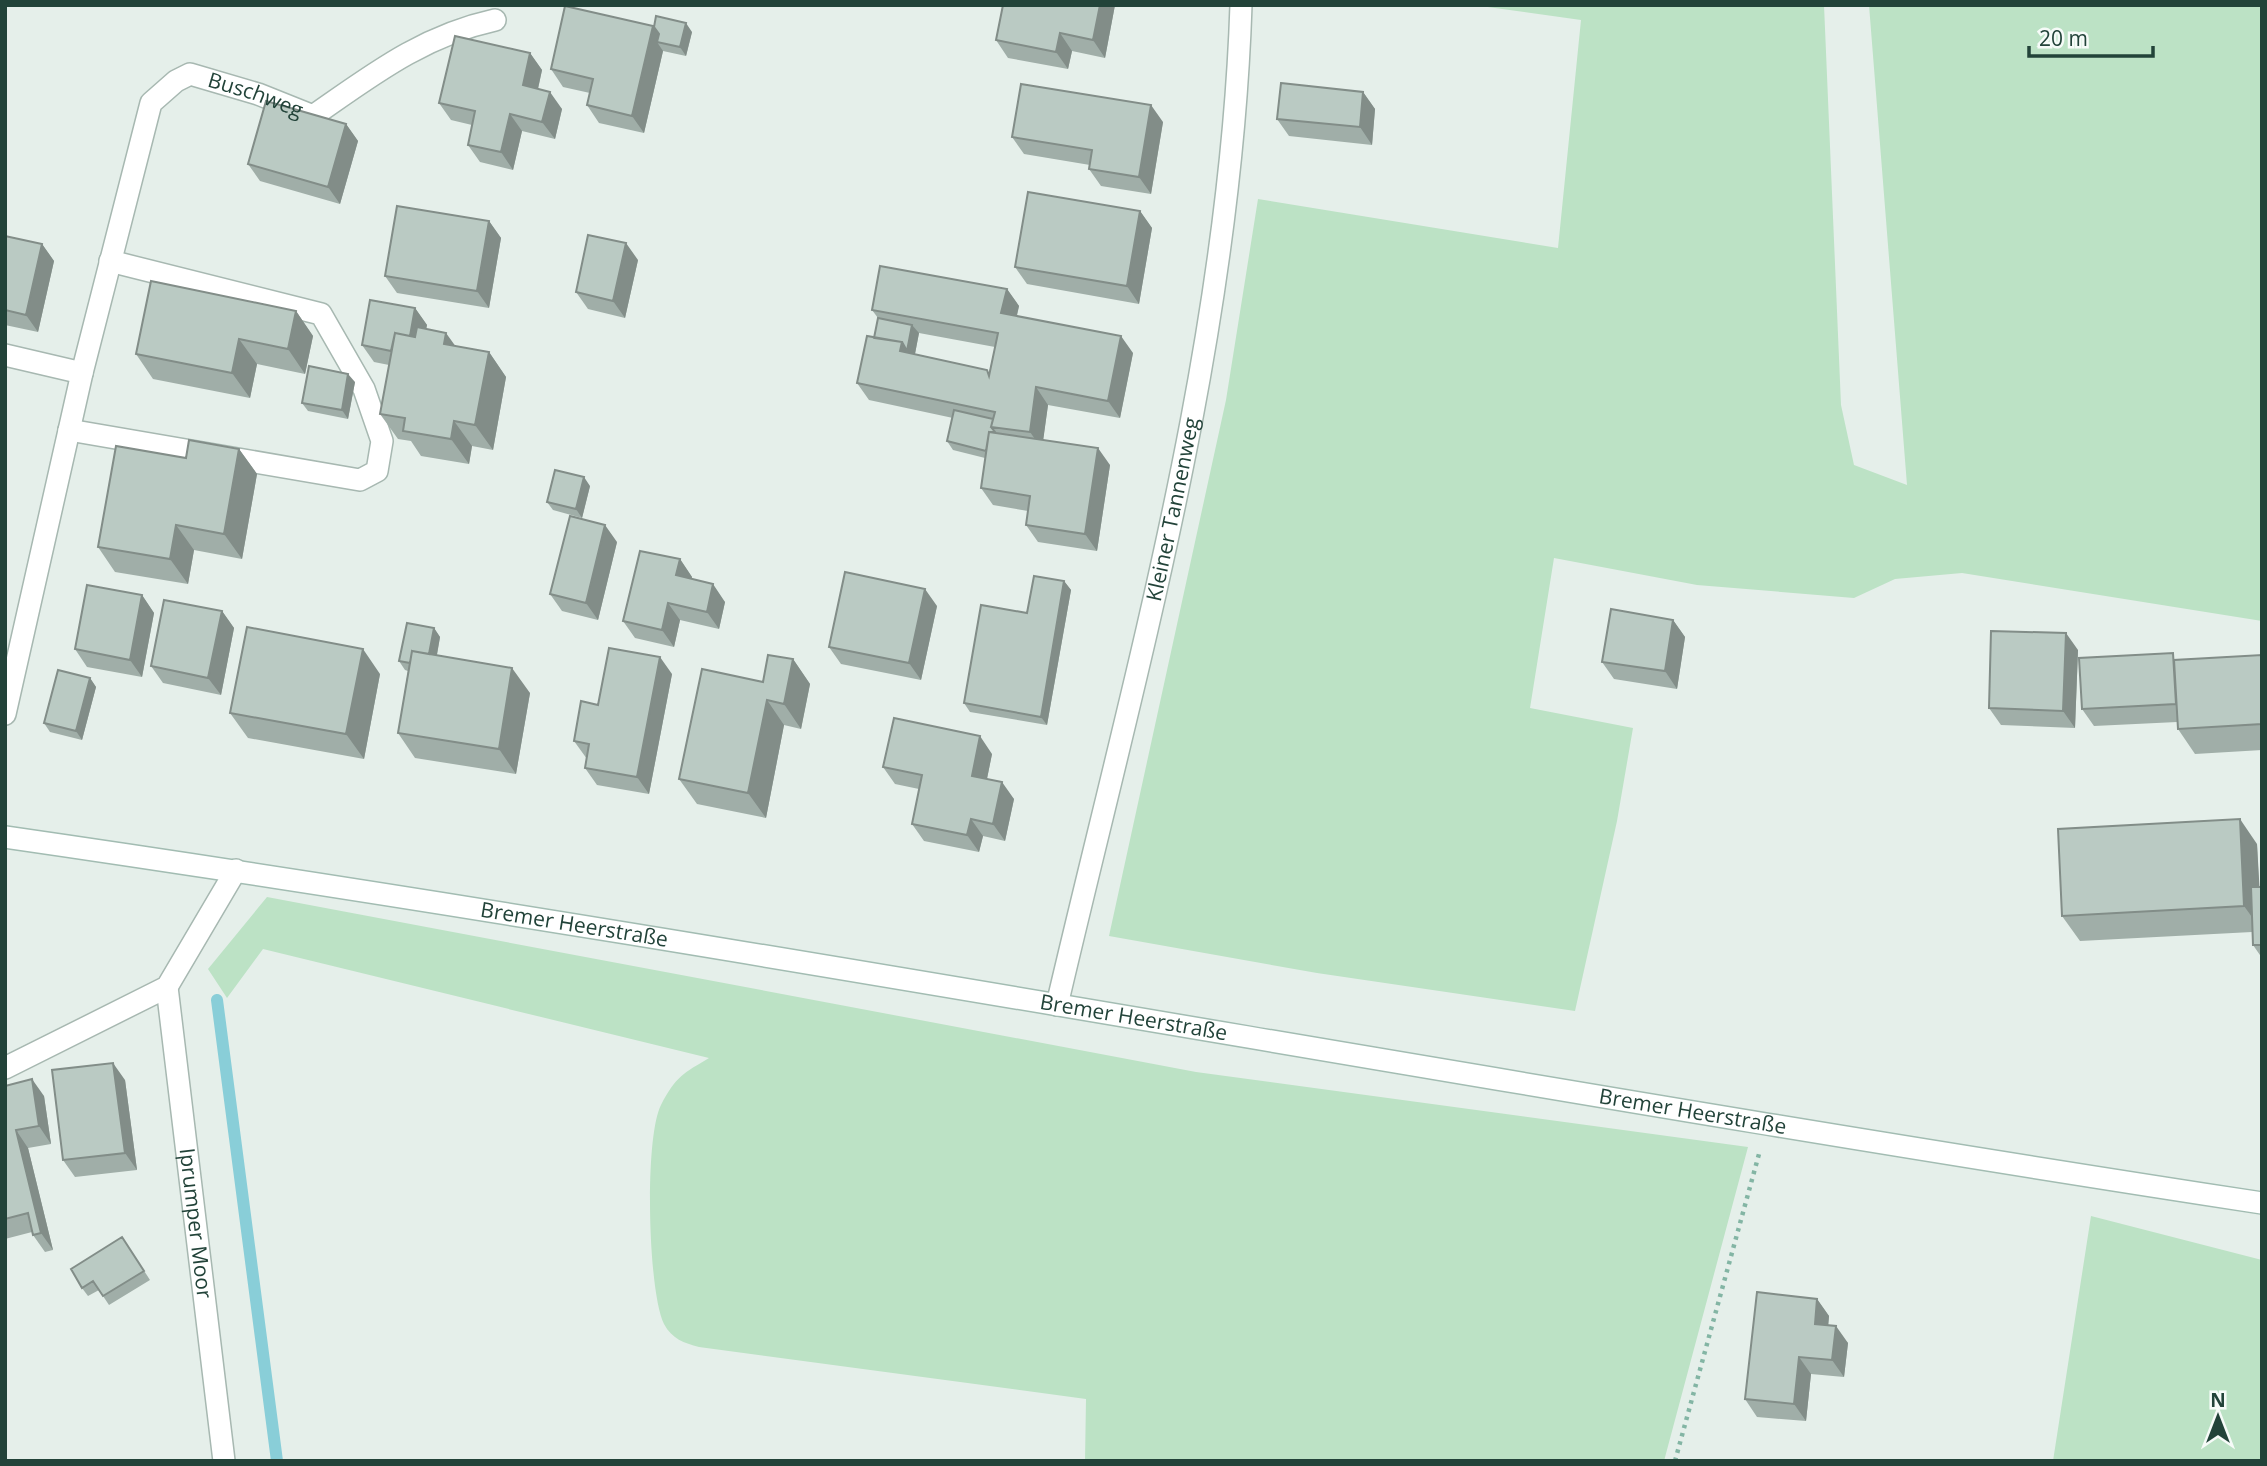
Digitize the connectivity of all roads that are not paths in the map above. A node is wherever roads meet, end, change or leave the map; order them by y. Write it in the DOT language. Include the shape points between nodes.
graph roads {
  1 [pos="1241,5"];
  2 [pos="495,20"];
  3 [pos="110,261"];
  4 [pos="5,355"];
  5 [pos="82,373"];
  6 [pos="69,430"];
  7 [pos="5,714"];
  8 [pos="5,837"];
  9 [pos="236,870"];
  10 [pos="167,987"];
  11 [pos="1057,1004"];
  12 [pos="5,1068"];
  13 [pos="2262,1203"];
  14 [pos="224,1461"];
  1 -- 11 [label="street, Kleiner Tannenweg" via="1238,107 1193,418"];
  2 -- 3 [label="street, Buschweg" via="457,29 408,52 313,116 202,76 190,74 176,81 151,103"];
  3 -- 5 [label="street, Buschweg"];
  3 -- 6 [label="street" via="321,314 364,389 383,449 377,471 360,480"];
  4 -- 5 [label="street"];
  5 -- 6 [label="street, Buschweg"];
  6 -- 7 [label="street, Buschweg"];
  8 -- 9 [label="street, Bremer Heerstraße"];
  9 -- 10 [label="street"];
  9 -- 11 [label="street, Bremer Heerstraße"];
  10 -- 12 [label="street"];
  10 -- 14 [label="street, Iprumper Moor"];
  11 -- 13 [label="street, Bremer Heerstraße" via="1767,1125"];
}
